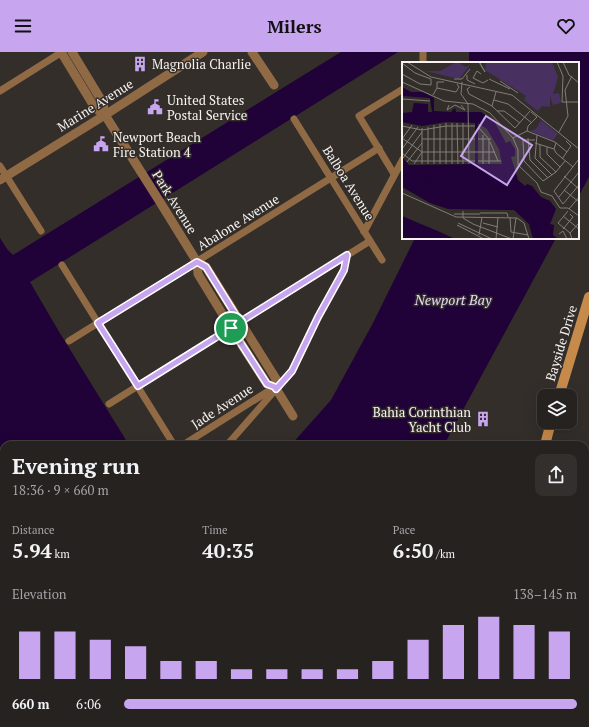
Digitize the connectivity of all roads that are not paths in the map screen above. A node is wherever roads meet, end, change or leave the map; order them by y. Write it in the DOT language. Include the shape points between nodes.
graph roads {
  1 [pos="62,52"];
  2 [pos="72,52"];
  3 [pos="203,52"];
  4 [pos="252,52"];
  5 [pos="274,85"];
  6 [pos="402,90"];
  7 [pos="0,91"];
  8 [pos="105,115"];
  9 [pos="294,119"];
  10 [pos="379,148"];
  11 [pos="402,161"];
  12 [pos="0,166"];
  13 [pos="394,174"];
  14 [pos="3,178"];
  15 [pos="331,178"];
  16 [pos="41,231"];
  17 [pos="364,232"];
  18 [pos="370,241"];
  19 [pos="347,255"];
  20 [pos="382,260"];
  21 [pos="197,262"];
  22 [pos="62,265"];
  23 [pos="589,297"];
  24 [pos="240,322"];
  25 [pos="98,323"];
  26 [pos="231,328"];
  27 [pos="69,342"];
  28 [pos="138,386"];
  29 [pos="275,388"];
  30 [pos="561,389"];
  31 [pos="108,404"];
  32 [pos="293,416"];
  33 [pos="549,429"];
  34 [pos="172,441"];
  35 [pos="189,441"];
  36 [pos="231,441"];
  37 [pos="546,441"];
  1 -- 7 [label="street"];
  1 -- 8 [label="street, Park Avenue" via="95,108"];
  2 -- 8 [label="street, Park Avenue" via="103,103"];
  3 -- 8 [label="street, Marine Avenue"];
  4 -- 5 [label="street"];
  6 -- 10 [label="street" via="359,116"];
  8 -- 14 [label="street, Marine Avenue"];
  8 -- 21 [label="street, Park Avenue"];
  9 -- 15 [label="street, Balboa Avenue"];
  10 -- 13 [label="street"];
  10 -- 15 [label="street, Abalone Avenue"];
  11 -- 13 [label="street"];
  12 -- 14 [label="street"];
  13 -- 17 [label="street"];
  14 -- 16 [label="street"];
  15 -- 17 [label="street, Balboa Avenue"];
  15 -- 21 [label="street, Abalone Avenue"];
  17 -- 18 [label="street, Balboa Avenue"];
  18 -- 19 [label="street"];
  18 -- 20 [label="street, Balboa Avenue"];
  19 -- 24 [label="street"];
  19 -- 29 [label="street" via="344,270 292,371"];
  21 -- 24 [label="street, Park Avenue" via="206,267"];
  21 -- 25 [label="street, Abalone Avenue"];
  21 -- 26 [label="street, Park Avenue" via="198,274"];
  22 -- 25 [label="street"];
  23 -- 30 [label="main road, Bayside Drive"];
  24 -- 26 [label="street"];
  24 -- 29 [label="street, Park Avenue" via="276,379"];
  25 -- 27 [label="street, Abalone Avenue"];
  25 -- 28 [label="street"];
  26 -- 28 [label="street"];
  26 -- 29 [label="street, Park Avenue" via="267,384"];
  28 -- 31 [label="street"];
  28 -- 34 [label="street"];
  29 -- 32 [label="street, Park Avenue"];
  29 -- 35 [label="street, Jade Avenue"];
  29 -- 36 [label="street"];
  33 -- 37 [label="main road"];
}
